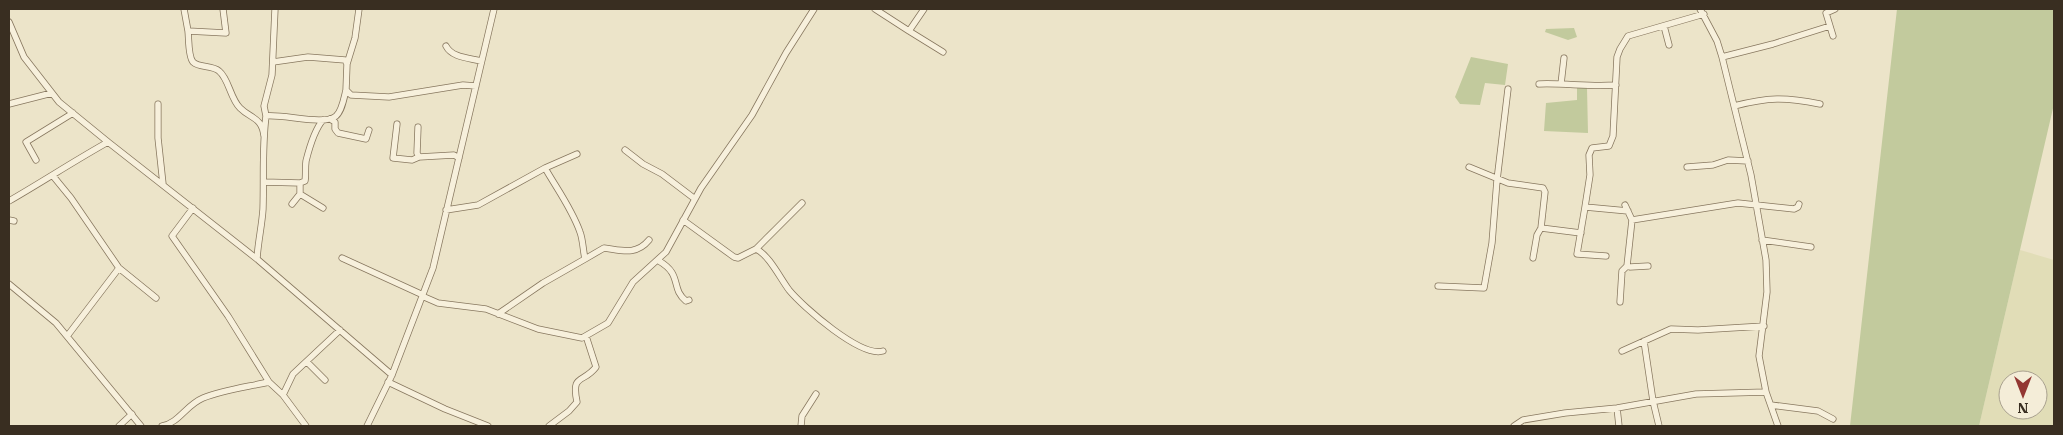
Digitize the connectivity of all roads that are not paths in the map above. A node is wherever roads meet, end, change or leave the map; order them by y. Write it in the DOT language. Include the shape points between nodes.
graph roads {
  1 [pos="184,9"];
  2 [pos="223,9"];
  3 [pos="275,9"];
  4 [pos="359,9"];
  5 [pos="494,9"];
  6 [pos="814,9"];
  7 [pos="875,9"];
  8 [pos="924,9"];
  9 [pos="1835,9"];
  10 [pos="1703,11"];
  11 [pos="9,22"];
  12 [pos="1664,26"];
  13 [pos="1830,26"];
  14 [pos="188,31"];
  15 [pos="909,31"];
  16 [pos="1833,36"];
  17 [pos="1669,45"];
  18 [pos="446,46"];
  19 [pos="943,52"];
  20 [pos="1722,57"];
  21 [pos="1564,58"];
  22 [pos="481,61"];
  23 [pos="273,62"];
  24 [pos="347,64"];
  25 [pos="1539,84"];
  26 [pos="1561,84"];
  27 [pos="1616,85"];
  28 [pos="476,86"];
  29 [pos="1508,89"];
  30 [pos="346,90"];
  31 [pos="52,93"];
  32 [pos="351,96"];
  33 [pos="344,99"];
  34 [pos="9,104"];
  35 [pos="158,104"];
  36 [pos="1820,104"];
  37 [pos="1734,106"];
  38 [pos="73,113"];
  39 [pos="266,116"];
  40 [pos="330,119"];
  41 [pos="323,120"];
  42 [pos="397,124"];
  43 [pos="418,127"];
  44 [pos="369,130"];
  45 [pos="264,136"];
  46 [pos="108,142"];
  47 [pos="625,150"];
  48 [pos="577,154"];
  49 [pos="419,157"];
  50 [pos="459,158"];
  51 [pos="36,160"];
  52 [pos="1748,161"];
  53 [pos="1469,167"];
  54 [pos="1687,167"];
  55 [pos="545,168"];
  56 [pos="53,176"];
  57 [pos="1497,180"];
  58 [pos="264,182"];
  59 [pos="300,183"];
  60 [pos="163,184"];
  61 [pos="300,194"];
  62 [pos="694,199"];
  63 [pos="9,202"];
  64 [pos="802,203"];
  65 [pos="292,204"];
  66 [pos="1799,204"];
  67 [pos="1756,206"];
  68 [pos="1586,207"];
  69 [pos="193,208"];
  70 [pos="323,208"];
  71 [pos="446,210"];
  72 [pos="683,220"];
  73 [pos="1632,220"];
  74 [pos="1541,228"];
  75 [pos="1581,233"];
  76 [pos="649,240"];
  77 [pos="1762,240"];
  78 [pos="1812,247"];
  79 [pos="756,249"];
  80 [pos="1606,256"];
  81 [pos="257,258"];
  82 [pos="342,258"];
  83 [pos="1533,258"];
  84 [pos="586,259"];
  85 [pos="659,261"];
  86 [pos="1628,266"];
  87 [pos="1648,266"];
  88 [pos="119,268"];
  89 [pos="9,284"];
  90 [pos="1438,286"];
  91 [pos="422,295"];
  92 [pos="156,298"];
  93 [pos="689,300"];
  94 [pos="1620,302"];
  95 [pos="498,314"];
  96 [pos="1764,326"];
  97 [pos="340,330"];
  98 [pos="68,335"];
  99 [pos="586,336"];
  100 [pos="1644,341"];
  101 [pos="883,351"];
  102 [pos="1622,351"];
  103 [pos="306,362"];
  104 [pos="392,375"];
  105 [pos="325,380"];
  106 [pos="269,382"];
  107 [pos="388,382"];
  108 [pos="1766,392"];
  109 [pos="816,394"];
  110 [pos="283,395"];
  111 [pos="1653,402"];
  112 [pos="1771,405"];
  113 [pos="1617,408"];
  114 [pos="132,414"];
  115 [pos="1834,419"];
  116 [pos="470,423"];
  117 [pos="119,426"];
  118 [pos="141,426"];
  119 [pos="162,426"];
  120 [pos="306,426"];
  121 [pos="366,426"];
  122 [pos="488,426"];
  123 [pos="549,426"];
  124 [pos="801,426"];
  125 [pos="1514,426"];
  126 [pos="1619,426"];
  127 [pos="1659,426"];
  128 [pos="1778,426"];
  1 -- 14 [label="street"];
  2 -- 14 [label="street" via="226,33"];
  3 -- 23 [label="street"];
  4 -- 24 [label="street"];
  5 -- 22 [label="street"];
  6 -- 62 [label="street" via="752,115"];
  7 -- 15 [label="street"];
  8 -- 15 [label="street"];
  9 -- 13 [label="street" via="1826,12"];
  10 -- 12 [label="street"];
  10 -- 20 [label="street"];
  11 -- 31 [label="street" via="24,57"];
  12 -- 17 [label="street"];
  12 -- 27 [label="street" via="1628,36 1617,57"];
  13 -- 16 [label="street"];
  13 -- 20 [label="street"];
  14 -- 45 [label="street" via="192,60 195,64 221,72 239,108 256,118 263,127"];
  15 -- 19 [label="street"];
  18 -- 22 [label="street" via="453,54"];
  20 -- 37 [label="street"];
  21 -- 26 [label="street"];
  22 -- 28 [label="street"];
  23 -- 24 [label="street" via="308,57 345,60"];
  23 -- 39 [label="street" via="264,106"];
  24 -- 30 [label="street"];
  25 -- 26 [label="street"];
  26 -- 27 [label="street"];
  27 -- 68 [label="street" via="1613,136 1610,146 1592,148"];
  28 -- 32 [label="street" via="389,97"];
  28 -- 50 [label="street"];
  29 -- 57 [label="street"];
  30 -- 32 [label="street"];
  30 -- 33 [label="street"];
  31 -- 34 [label="street"];
  31 -- 38 [label="street"];
  32 -- 33 [label="street"];
  33 -- 40 [label="street" via="336,116"];
  35 -- 60 [label="street"];
  36 -- 37 [label="street" via="1790,98 1761,99"];
  37 -- 52 [label="street"];
  38 -- 46 [label="street"];
  38 -- 51 [label="street" via="26,142"];
  39 -- 41 [label="street"];
  39 -- 45 [label="street"];
  40 -- 41 [label="street"];
  40 -- 44 [label="street" via="335,122 338,133 366,139"];
  41 -- 59 [label="street" via="313,139 304,181"];
  42 -- 49 [label="street" via="393,158 412,160"];
  43 -- 49 [label="street"];
  45 -- 58 [label="street"];
  46 -- 56 [label="street"];
  46 -- 60 [label="street"];
  47 -- 62 [label="street"];
  48 -- 55 [label="street"];
  49 -- 50 [label="street" via="454,155"];
  50 -- 71 [label="street"];
  52 -- 54 [label="street" via="1728,160"];
  52 -- 67 [label="street"];
  53 -- 57 [label="street"];
  55 -- 71 [label="street" via="478,205"];
  55 -- 84 [label="street" via="576,222"];
  56 -- 63 [label="street"];
  56 -- 88 [label="street"];
  57 -- 74 [label="street" via="1543,188"];
  57 -- 90 [label="street" via="1492,244 1484,288"];
  58 -- 59 [label="street"];
  58 -- 81 [label="street"];
  59 -- 61 [label="street"];
  60 -- 69 [label="street"];
  61 -- 65 [label="street"];
  61 -- 70 [label="street"];
  62 -- 72 [label="street"];
  64 -- 79 [label="street"];
  66 -- 67 [label="street" via="1794,209"];
  67 -- 73 [label="street" via="1738,203"];
  67 -- 77 [label="street"];
  68 -- 73 [label="street" via="1627,208"];
  68 -- 75 [label="street"];
  69 -- 81 [label="street"];
  69 -- 106 [label="street" via="172,236"];
  71 -- 91 [label="street"];
  72 -- 79 [label="street" via="734,257"];
  72 -- 85 [label="street"];
  73 -- 86 [label="street"];
  74 -- 75 [label="street"];
  74 -- 83 [label="street"];
  75 -- 80 [label="street" via="1577,254"];
  76 -- 84 [label="street" via="636,250 604,248"];
  77 -- 78 [label="street"];
  77 -- 96 [label="street" via="1767,278"];
  79 -- 101 [label="street" via="762,252 803,305 861,348"];
  81 -- 97 [label="street"];
  82 -- 91 [label="street"];
  84 -- 95 [label="street"];
  85 -- 93 [label="street" via="674,274 679,296"];
  85 -- 99 [label="street" via="634,282 608,323"];
  86 -- 87 [label="street"];
  86 -- 94 [label="street" via="1622,271"];
  88 -- 92 [label="street"];
  88 -- 98 [label="street"];
  89 -- 98 [label="street"];
  91 -- 95 [label="street" via="438,303 486,309"];
  91 -- 104 [label="street"];
  95 -- 99 [label="street" via="538,329 582,338"];
  96 -- 100 [label="street" via="1698,330 1670,328"];
  96 -- 108 [label="street" via="1759,356"];
  97 -- 103 [label="street"];
  97 -- 104 [label="street"];
  98 -- 114 [label="street"];
  99 -- 123 [label="street" via="596,367 579,379 574,388 577,402"];
  100 -- 102 [label="street"];
  100 -- 111 [label="street"];
  103 -- 105 [label="street"];
  103 -- 110 [label="street" via="294,374"];
  104 -- 107 [label="street"];
  106 -- 110 [label="street"];
  106 -- 119 [label="street" via="204,398 189,405 171,425"];
  107 -- 116 [label="street"];
  107 -- 121 [label="street"];
  108 -- 111 [label="street" via="1696,394"];
  108 -- 112 [label="street"];
  109 -- 124 [label="street" via="802,416"];
  110 -- 120 [label="street"];
  111 -- 113 [label="street"];
  111 -- 127 [label="street"];
  112 -- 115 [label="street" via="1818,411"];
  112 -- 128 [label="street"];
  113 -- 125 [label="street" via="1565,412 1523,420"];
  113 -- 126 [label="street"];
  114 -- 117 [label="street"];
  114 -- 118 [label="street"];
  116 -- 122 [label="street"];
}
